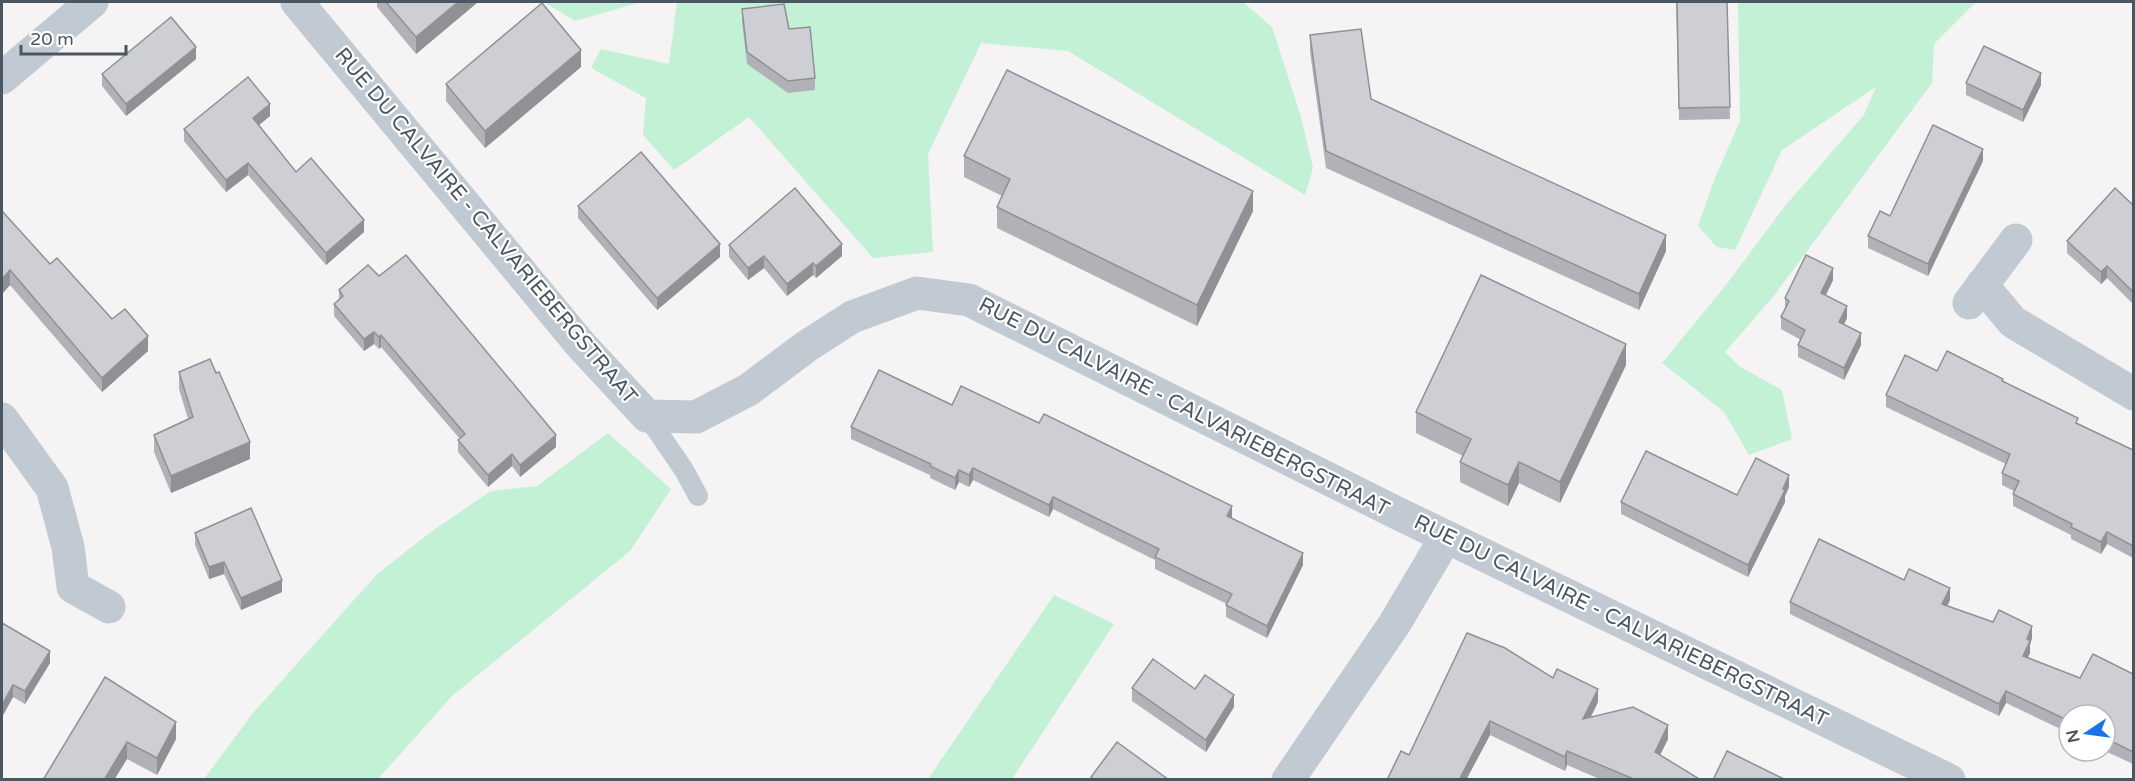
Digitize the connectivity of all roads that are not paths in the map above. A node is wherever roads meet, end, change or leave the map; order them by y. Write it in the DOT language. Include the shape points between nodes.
graph roads {
  1 [pos="92,2"];
  2 [pos="297,2"];
  3 [pos="2,78"];
  4 [pos="2016,240"];
  5 [pos="2133,394"];
  6 [pos="647,416"];
  7 [pos="2,419"];
  8 [pos="698,496"];
  9 [pos="1446,537"];
  10 [pos="109,607"];
  11 [pos="1288,780"];
  12 [pos="1950,780"];
  1 -- 3 [label="street"];
  2 -- 6 [label="street, RUE DU CALVAIRE - CALVARIEBERGSTRAAT" via="581,345"];
  4 -- 5 [label="street" via="1975,294 2013,322"];
  6 -- 8 [label="lane"];
  6 -- 9 [label="street, RUE DU CALVAIRE - CALVARIEBERGSTRAAT" via="696,417 748,390 852,317 917,293 969,300"];
  7 -- 10 [label="street" via="51,488 68,547 73,587"];
  9 -- 11 [label="street" via="1395,623"];
  9 -- 12 [label="street, RUE DU CALVAIRE - CALVARIEBERGSTRAAT"];
}
